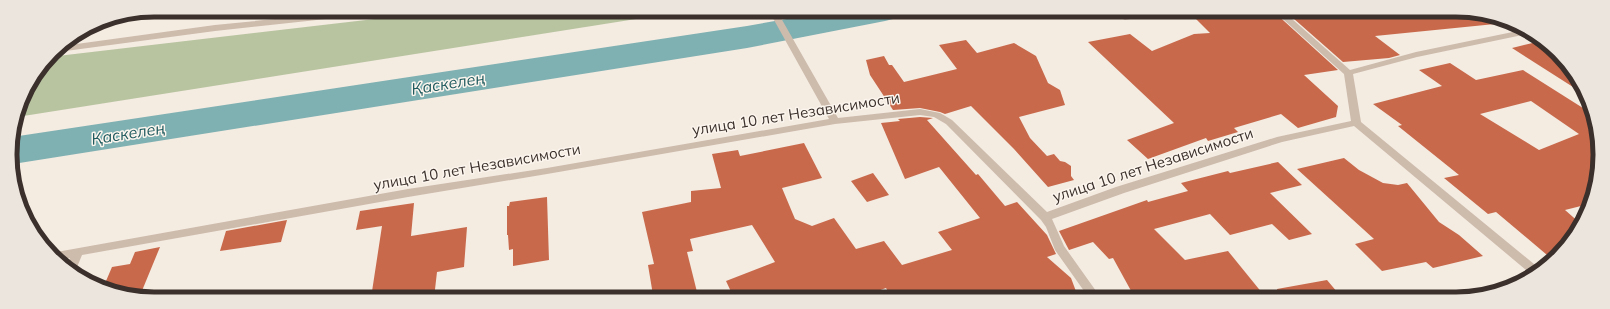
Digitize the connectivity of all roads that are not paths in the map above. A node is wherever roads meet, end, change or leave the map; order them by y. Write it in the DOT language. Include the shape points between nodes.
graph roads {
  1 [pos="323,17"];
  2 [pos="776,17"];
  3 [pos="1130,17"];
  4 [pos="1285,17"];
  5 [pos="1125,18"];
  6 [pos="1520,33"];
  7 [pos="68,48"];
  8 [pos="1348,73"];
  9 [pos="835,121"];
  10 [pos="1356,123"];
  11 [pos="1045,217"];
  12 [pos="77,253"];
  13 [pos="61,255"];
  14 [pos="72,264"];
  15 [pos="1532,269"];
  16 [pos="1091,292"];
  1 -- 7 [label="street"];
  2 -- 9 [label="street"];
  3 -- 5 [label="street"];
  4 -- 8 [label="street"];
  6 -- 8 [label="street" via="1416,55"];
  8 -- 10 [label="street"];
  9 -- 11 [label="street, улица 10 лет Независимости" via="920,112 937,115 949,122 972,143"];
  9 -- 12 [label="street, улица 10 лет Независимости"];
  10 -- 11 [label="street, улица 10 лет Независимости" via="1280,139"];
  10 -- 15 [label="street"];
  11 -- 16 [label="street" via="1059,247"];
  12 -- 13 [label="street, улица 10 лет Независимости"];
  12 -- 14 [label="street"];
}
